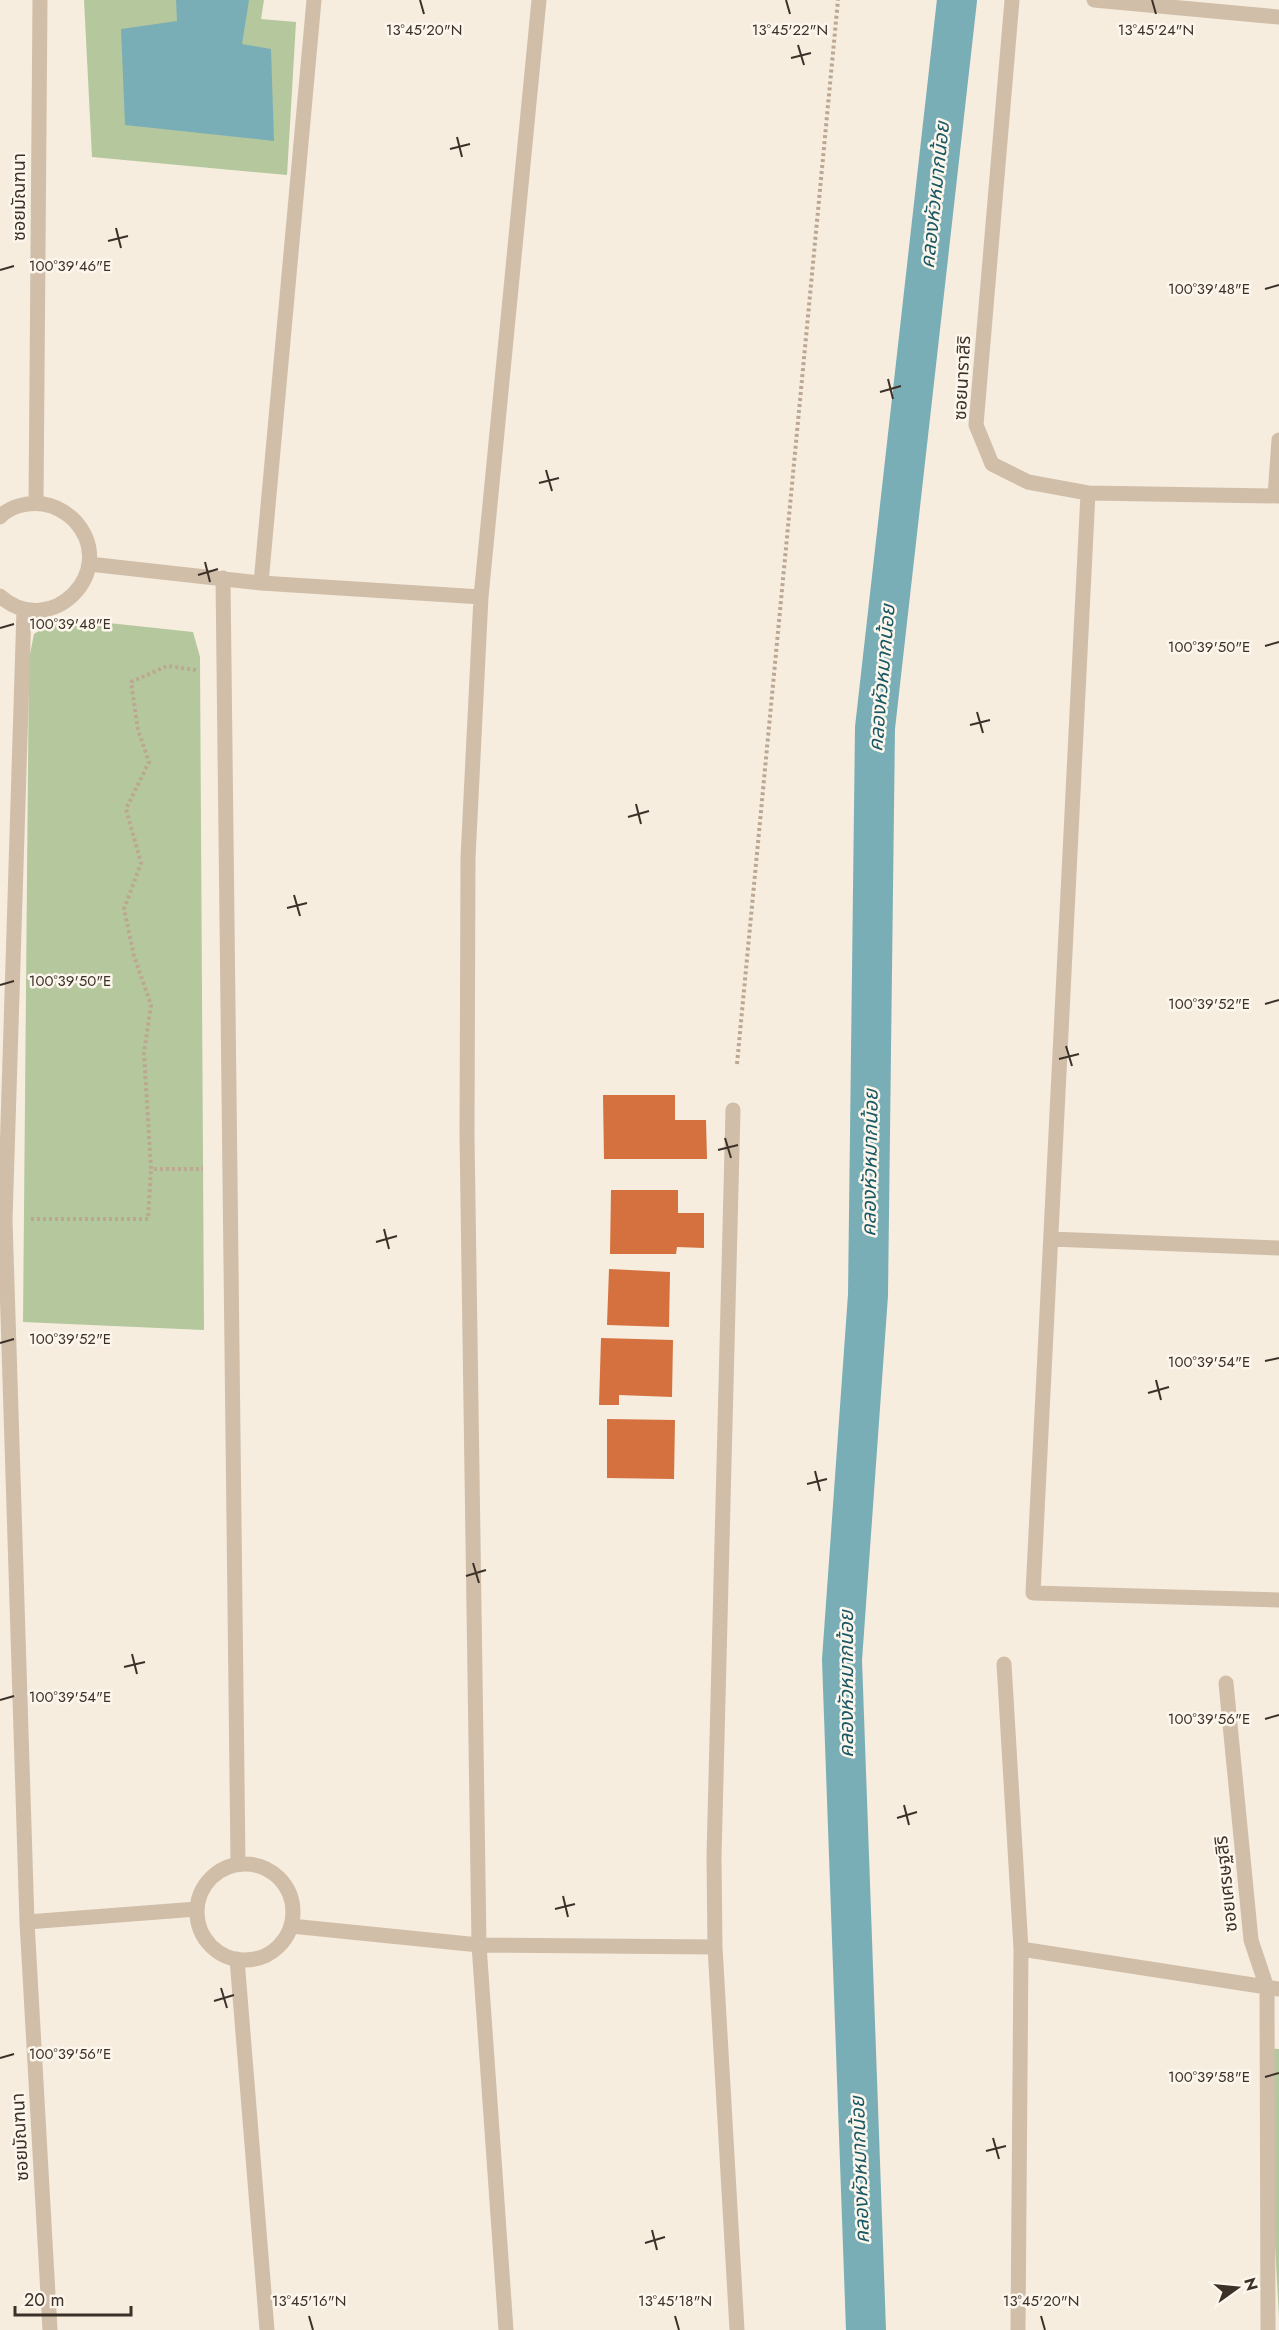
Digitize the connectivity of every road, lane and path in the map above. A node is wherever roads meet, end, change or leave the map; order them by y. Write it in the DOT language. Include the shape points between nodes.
graph roads {
  1 [pos="40,0"];
  2 [pos="314,0"];
  3 [pos="539,0"];
  4 [pos="838,0"];
  5 [pos="1012,0"];
  6 [pos="1094,0"];
  7 [pos="1279,17"];
  8 [pos="1279,440"];
  9 [pos="1088,493"];
  10 [pos="1277,496"];
  11 [pos="36,503"];
  12 [pos="0,517"];
  13 [pos="89,564"];
  14 [pos="223,578"];
  15 [pos="261,583"];
  16 [pos="0,596"];
  17 [pos="480,597"];
  18 [pos="24,610"];
  19 [pos="224,675"];
  20 [pos="737,1064"];
  21 [pos="733,1110"];
  22 [pos="151,1169"];
  23 [pos="230,1169"];
  24 [pos="5,1220"];
  25 [pos="1051,1239"];
  26 [pos="1279,1248"];
  27 [pos="1279,1600"];
  28 [pos="1004,1664"];
  29 [pos="1226,1683"];
  30 [pos="238,1864"];
  31 [pos="197,1909"];
  32 [pos="27,1922"];
  33 [pos="291,1926"];
  34 [pos="479,1945"];
  35 [pos="715,1947"];
  36 [pos="1021,1950"];
  37 [pos="237,1959"];
  38 [pos="1273,1988"];
  39 [pos="50,2330"];
  40 [pos="267,2330"];
  41 [pos="506,2330"];
  42 [pos="737,2330"];
  43 [pos="1018,2330"];
  44 [pos="1268,2330"];
  1 -- 11 [label="street, ซอยมัณฑนา"];
  2 -- 15 [label="street"];
  3 -- 17 [label="street"];
  4 -- 20 [label="path"];
  5 -- 9 [label="street, ซอยนาราสิริ" via="976,425 992,464 1028,482"];
  6 -- 7 [label="street"];
  8 -- 10 [label="street"];
  9 -- 10 [label="street, ซอยนาราสิริ"];
  9 -- 25 [label="street"];
  11 -- 12 [label="street" via="19,506"];
  11 -- 13 [label="street" via="54,506 82,529"];
  13 -- 14 [label="street"];
  13 -- 18 [label="street" via="84,581 59,606"];
  14 -- 15 [label="street"];
  14 -- 19 [label="street"];
  15 -- 17 [label="street"];
  16 -- 18 [label="street"];
  17 -- 34 [label="street" via="468,858 467,1112"];
  18 -- 24 [label="street, ซอยมัณฑนา"];
  19 -- 22 [label="path" via="167,666 131,682 138,730 149,762 126,809 141,863 124,909 134,956 151,1005 144,1053"];
  19 -- 23 [label="street"];
  21 -- 35 [label="street"];
  22 -- 23 [label="path"];
  22 -- 24 [label="path" via="148,1219"];
  23 -- 30 [label="street"];
  24 -- 32 [label="street, ซอยมัณฑนา"];
  25 -- 26 [label="street"];
  25 -- 27 [label="street" via="1033,1593"];
  28 -- 36 [label="street"];
  29 -- 38 [label="street, ซอยเศรษฐสิริ" via="1251,1940"];
  30 -- 31 [label="street" via="222,1869 210,1879"];
  30 -- 33 [label="street" via="269,1870 282,1880 290,1895"];
  31 -- 32 [label="street"];
  31 -- 37 [label="street" via="205,1939 229,1958"];
  32 -- 39 [label="street, ซอยมัณฑนา"];
  33 -- 34 [label="street"];
  33 -- 37 [label="street" via="274,1951 260,1958"];
  34 -- 35 [label="street"];
  34 -- 41 [label="street"];
  35 -- 42 [label="street"];
  36 -- 38 [label="street"];
  36 -- 43 [label="street"];
  37 -- 40 [label="street"];
  38 -- 44 [label="street, ซอยเศรษฐสิริ"];
}
